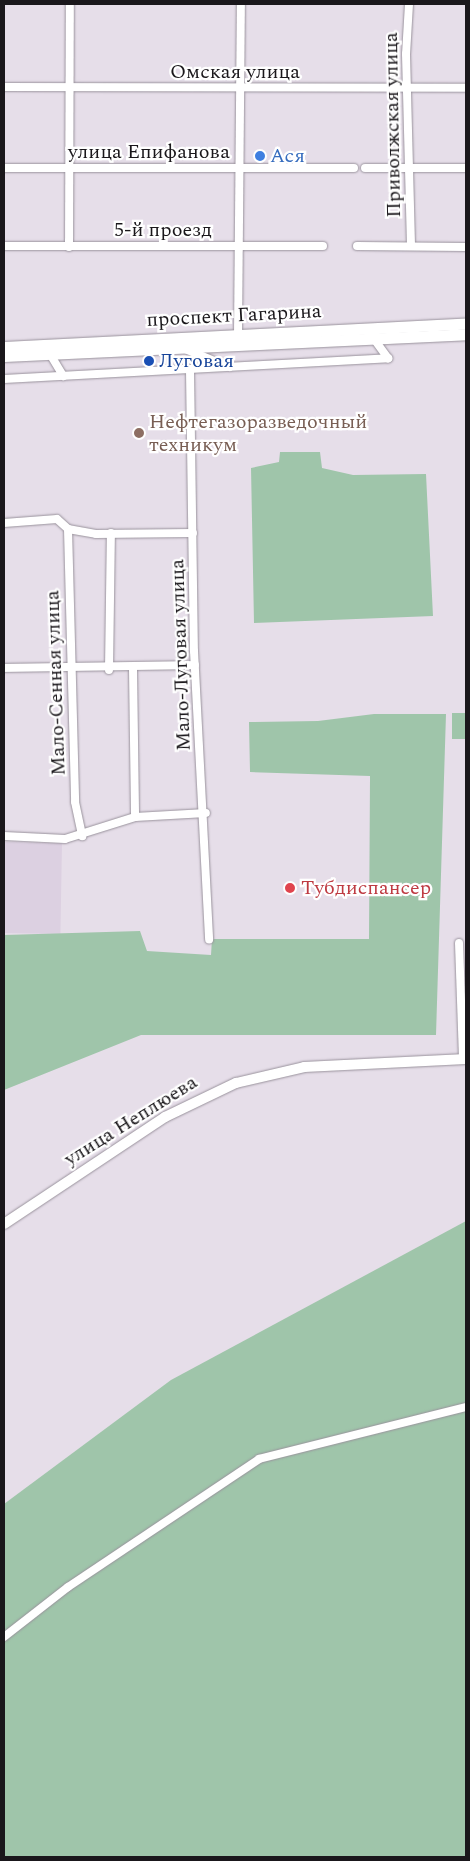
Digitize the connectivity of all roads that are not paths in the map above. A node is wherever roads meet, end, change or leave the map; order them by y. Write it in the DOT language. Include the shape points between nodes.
graph roads {
  1 [pos="70,4"];
  2 [pos="241,4"];
  3 [pos="409,4"];
  4 [pos="4,87"];
  5 [pos="69,88"];
  6 [pos="409,88"];
  7 [pos="466,88"];
  8 [pos="241,89"];
  9 [pos="411,167"];
  10 [pos="4,168"];
  11 [pos="69,168"];
  12 [pos="241,168"];
  13 [pos="354,168"];
  14 [pos="365,168"];
  15 [pos="466,168"];
  16 [pos="4,246"];
  17 [pos="239,246"];
  18 [pos="323,246"];
  19 [pos="357,246"];
  20 [pos="411,246"];
  21 [pos="69,247"];
  22 [pos="466,247"];
  23 [pos="466,324"];
  24 [pos="466,334"];
  25 [pos="238,335"];
  26 [pos="374,339"];
  27 [pos="4,346"];
  28 [pos="183,348"];
  29 [pos="50,354"];
  30 [pos="4,356"];
  31 [pos="231,368"];
  32 [pos="190,370"];
  33 [pos="63,376"];
  34 [pos="4,379"];
  35 [pos="4,523"];
  36 [pos="68,529"];
  37 [pos="111,533"];
  38 [pos="193,533"];
  39 [pos="195,665"];
  40 [pos="4,668"];
  41 [pos="133,669"];
  42 [pos="72,670"];
  43 [pos="109,670"];
  44 [pos="206,813"];
  45 [pos="135,817"];
  46 [pos="4,836"];
  47 [pos="82,836"];
  48 [pos="209,940"];
  49 [pos="459,943"];
  50 [pos="465,1059"];
  51 [pos="4,1224"];
  52 [pos="466,1407"];
  53 [pos="4,1637"];
  1 -- 5 [label="street"];
  2 -- 8 [label="street"];
  3 -- 6 [label="street, Приволжская улица"];
  4 -- 5 [label="street, Омская улица"];
  5 -- 8 [label="street, Омская улица"];
  5 -- 11 [label="street"];
  6 -- 7 [label="street, Омская улица"];
  6 -- 8 [label="street, Омская улица"];
  6 -- 9 [label="street, Приволжская улица"];
  8 -- 12 [label="street"];
  9 -- 14 [label="street"];
  9 -- 15 [label="street"];
  9 -- 20 [label="street, Приволжская улица"];
  10 -- 11 [label="street, улица Епифанова"];
  11 -- 12 [label="street, улица Епифанова"];
  11 -- 21 [label="street"];
  12 -- 13 [label="street, улица Епифанова"];
  12 -- 17 [label="street"];
  16 -- 21 [label="street, 5-й проезд"];
  17 -- 18 [label="street, 5-й проезд"];
  17 -- 21 [label="street, 5-й проезд"];
  17 -- 25 [label="street"];
  19 -- 20 [label="street"];
  20 -- 22 [label="street"];
  23 -- 25 [label="main road, проспект Гагарина"];
  24 -- 26 [label="main road, проспект Гагарина"];
  25 -- 27 [label="main road, проспект Гагарина"];
  26 -- 28 [label="main road, проспект Гагарина"];
  26 -- 31 [label="street" via="388,358"];
  28 -- 29 [label="main road, проспект Гагарина"];
  28 -- 31 [label="street"];
  29 -- 30 [label="main road, проспект Гагарина"];
  29 -- 33 [label="street"];
  31 -- 32 [label="street"];
  32 -- 33 [label="street"];
  32 -- 38 [label="street, Мало-Луговая улица"];
  33 -- 34 [label="street"];
  35 -- 36 [label="street" via="57,519"];
  36 -- 37 [label="street"];
  36 -- 42 [label="street, Мало-Сенная улица"];
  37 -- 38 [label="street"];
  37 -- 43 [label="street"];
  38 -- 39 [label="street, Мало-Луговая улица"];
  39 -- 41 [label="street"];
  39 -- 44 [label="street, Мало-Луговая улица"];
  40 -- 42 [label="street"];
  41 -- 43 [label="street"];
  41 -- 45 [label="street"];
  42 -- 43 [label="street"];
  42 -- 47 [label="street, Мало-Сенная улица" via="76,802"];
  44 -- 45 [label="street"];
  44 -- 48 [label="street, Мало-Луговая улица"];
  45 -- 47 [label="street"];
  46 -- 47 [label="street"];
  49 -- 50 [label="street"];
  50 -- 51 [label="main road, улица Неплюева" via="304,1067 236,1083 165,1117"];
  52 -- 53 [label="street" via="259,1459 68,1587"];
}
